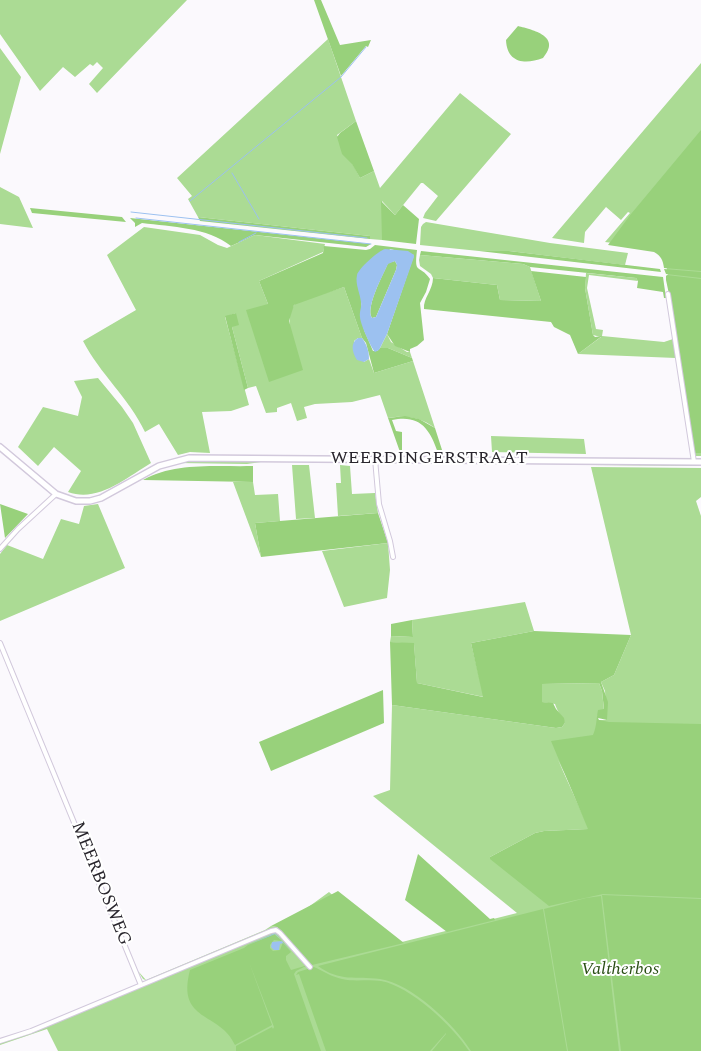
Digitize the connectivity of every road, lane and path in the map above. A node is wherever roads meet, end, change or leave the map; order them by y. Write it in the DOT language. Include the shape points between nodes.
graph roads {
  1 [pos="668,294"];
  2 [pos="0,446"];
  3 [pos="375,459"];
  4 [pos="694,462"];
  5 [pos="701,462"];
  6 [pos="56,494"];
  7 [pos="0,549"];
  8 [pos="393,557"];
  9 [pos="0,643"];
  10 [pos="310,967"];
  11 [pos="142,985"];
  12 [pos="0,1041"];
  1 -- 4 [label="street"];
  2 -- 6 [label="main road"];
  3 -- 4 [label="main road, WEERDINGERSTRAAT"];
  3 -- 6 [label="main road, WEERDINGERSTRAAT" via="189,458 158,466 95,500 76,501"];
  3 -- 8 [label="street" via="379,504"];
  4 -- 5 [label="main road, WEERDINGERSTRAAT"];
  6 -- 7 [label="street"];
  9 -- 11 [label="street, MEERBOSWEG"];
  10 -- 11 [label="street" via="276,930"];
  11 -- 12 [label="street"];
}
